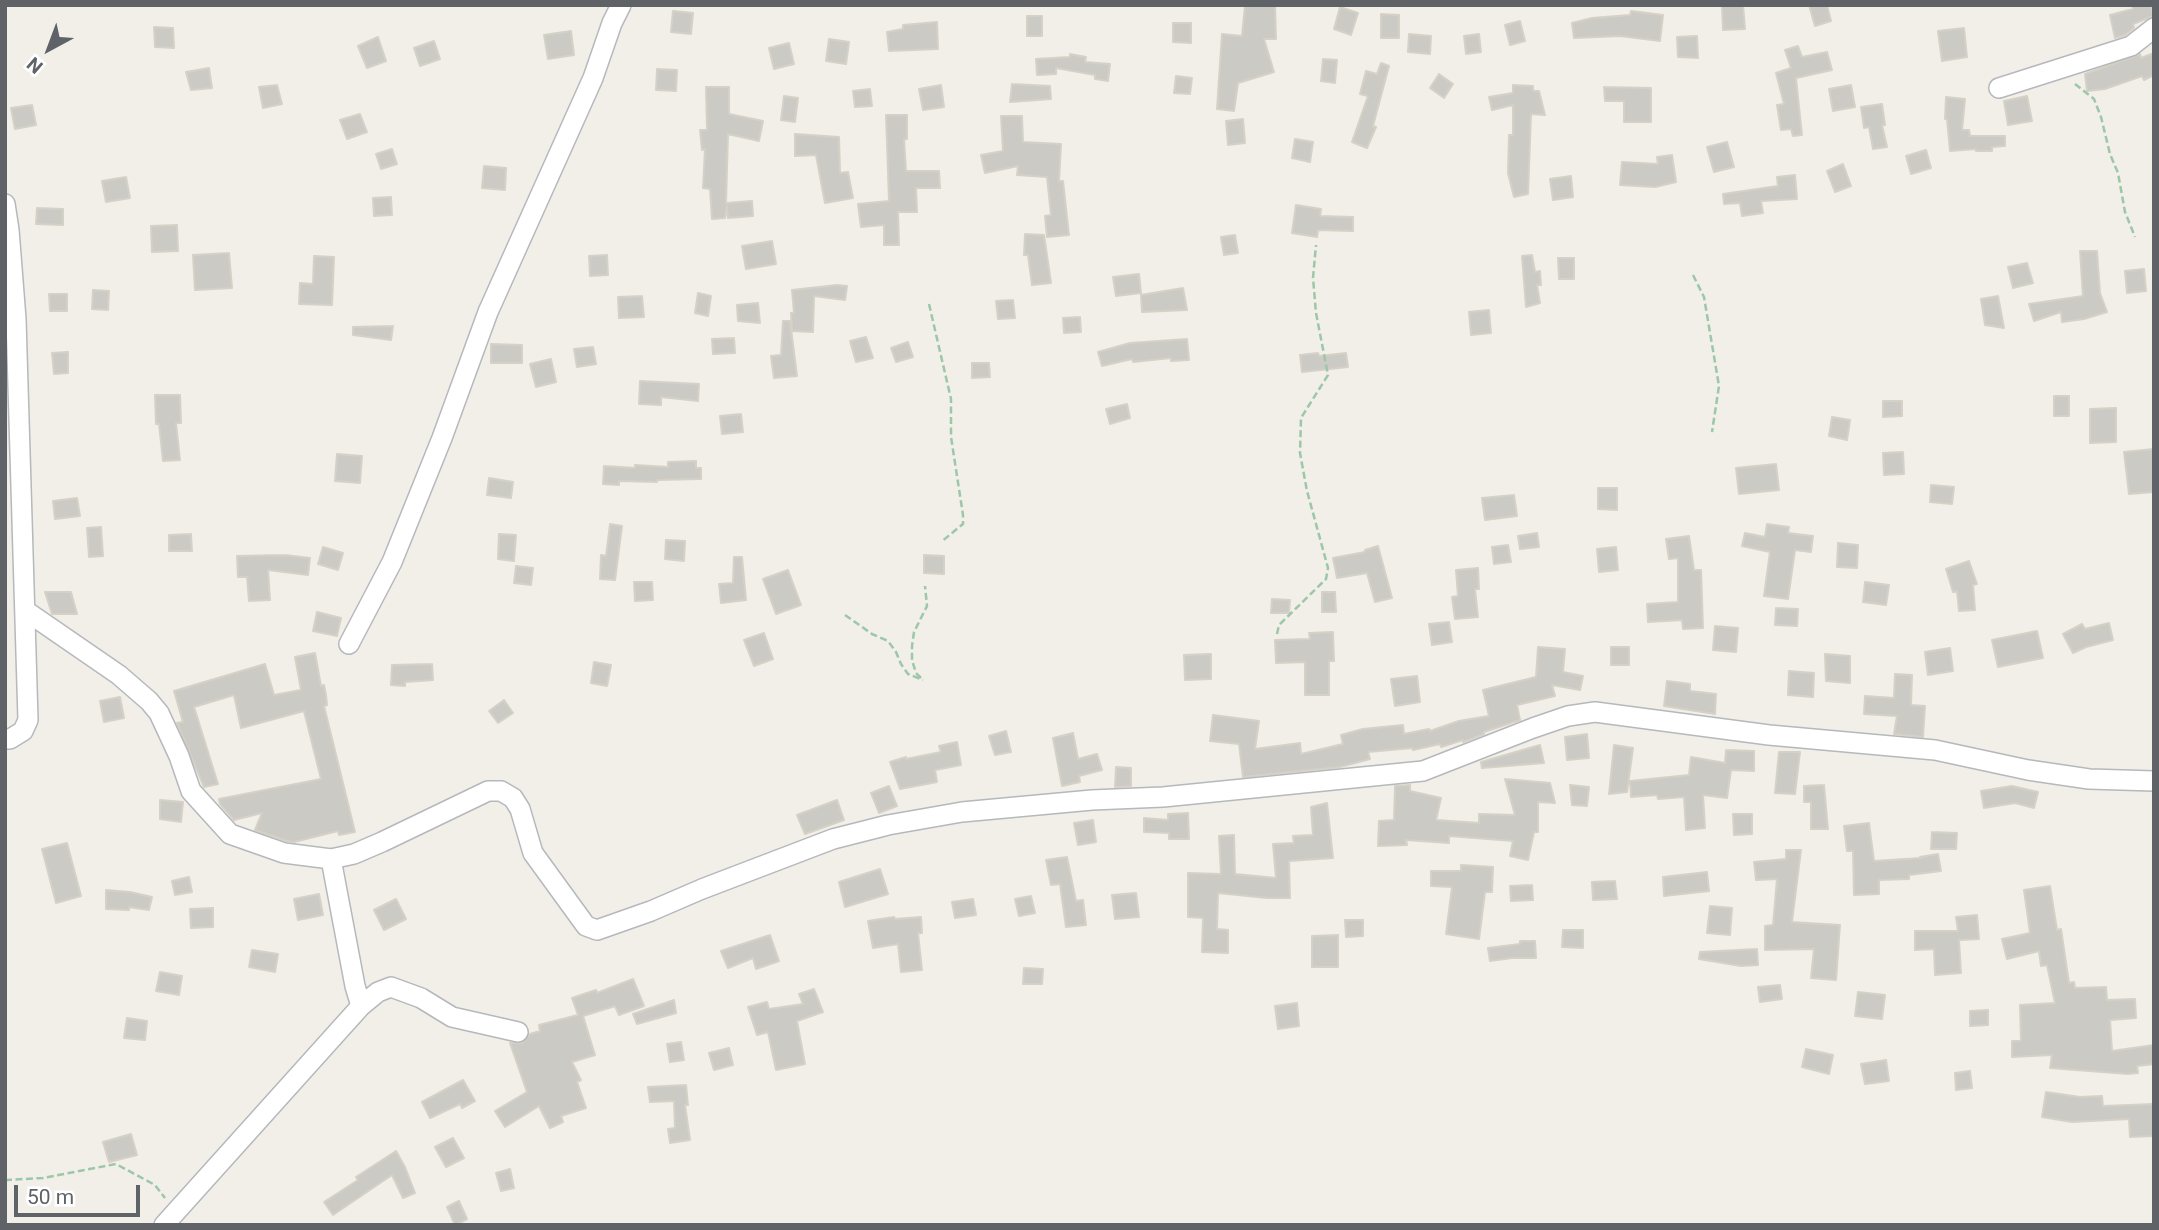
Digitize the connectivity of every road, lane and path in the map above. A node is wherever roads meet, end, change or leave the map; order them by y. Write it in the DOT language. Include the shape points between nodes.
graph roads {
  1 [pos="621,5"];
  2 [pos="2154,28"];
  3 [pos="2057,69"];
  4 [pos="1999,88"];
  5 [pos="5,204"];
  6 [pos="2135,236"];
  7 [pos="1316,245"];
  8 [pos="1693,275"];
  9 [pos="929,304"];
  10 [pos="10,319"];
  11 [pos="1712,432"];
  12 [pos="942,542"];
  13 [pos="925,586"];
  14 [pos="26,611"];
  15 [pos="845,615"];
  16 [pos="1277,634"];
  17 [pos="349,644"];
  18 [pos="5,739"];
  19 [pos="2154,781"];
  20 [pos="331,859"];
  21 [pos="361,1006"];
  22 [pos="518,1032"];
  23 [pos="5,1180"];
  24 [pos="171,1218"];
  1 -- 17 [label="street" via="488,313 392,562"];
  2 -- 3 [label="street" via="2131,46"];
  3 -- 4 [label="street"];
  3 -- 6 [label="path" via="2094,99"];
  5 -- 10 [label="street"];
  7 -- 16 [label="path" via="1313,278 1328,375 1301,418 1300,453 1328,568 1326,579 1279,625"];
  8 -- 11 [label="path" via="1704,297 1719,386"];
  9 -- 12 [label="path" via="951,399 951,437 963,515 963,524"];
  10 -- 14 [label="street"];
  13 -- 15 [label="path" via="927,606 912,646 916,673 923,680 908,674 888,641"];
  14 -- 18 [label="street" via="28,720 23,731"];
  14 -- 20 [label="street" via="149,701 159,713 191,791 230,834 284,853"];
  19 -- 20 [label="street" via="2089,779 1935,750 1769,735 1595,712 1533,728 1423,771 962,812 888,825 822,842 597,930 586,926 533,853 520,809 501,791 488,791 382,842"];
  20 -- 21 [label="street"];
  21 -- 22 [label="street" via="391,987 452,1017"];
  21 -- 24 [label="street"];
  23 -- 24 [label="path" via="116,1164 155,1185"];
}
